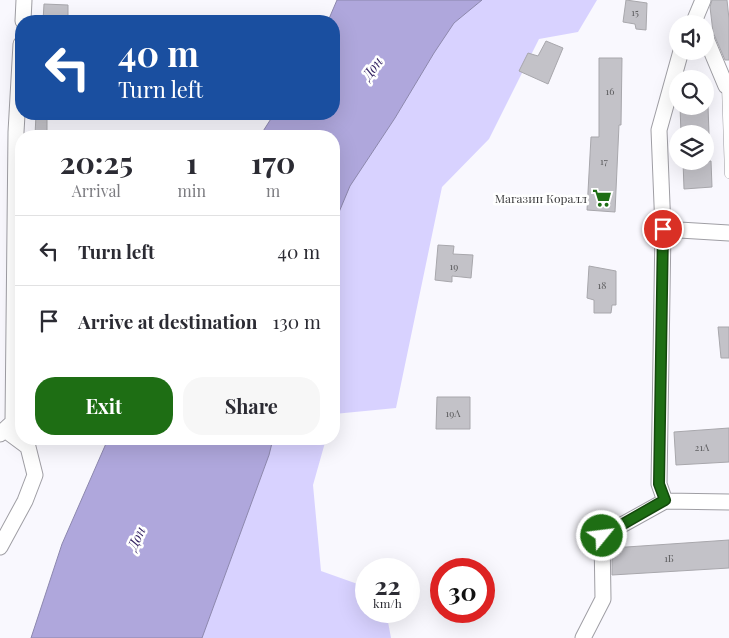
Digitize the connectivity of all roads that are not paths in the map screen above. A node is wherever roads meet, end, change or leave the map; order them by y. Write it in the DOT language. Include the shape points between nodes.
graph roads {
  1 [pos="24,0"];
  2 [pos="702,0"];
  3 [pos="23,15"];
  4 [pos="698,15"];
  5 [pos="714,56"];
  6 [pos="678,60"];
  7 [pos="727,86"];
  8 [pos="729,174"];
  9 [pos="15,229"];
  10 [pos="663,229"];
  11 [pos="729,233"];
  12 [pos="2,432"];
  13 [pos="15,440"];
  14 [pos="25,445"];
  15 [pos="665,500"];
  16 [pos="729,502"];
  17 [pos="0,547"];
  18 [pos="583,638"];
  1 -- 3 [label="street"];
  2 -- 4 [label="street"];
  5 -- 7 [label="street"];
  6 -- 10 [label="street" via="659,130"];
  7 -- 8 [label="lane"];
  9 -- 12 [label="street" via="13,422"];
  10 -- 11 [label="street"];
  10 -- 15 [label="street" via="659,484"];
  12 -- 13 [label="street"];
  14 -- 17 [label="street" via="28,447 35,475"];
  15 -- 16 [label="street"];
  15 -- 18 [label="street" via="602,536 603,599"];
}
